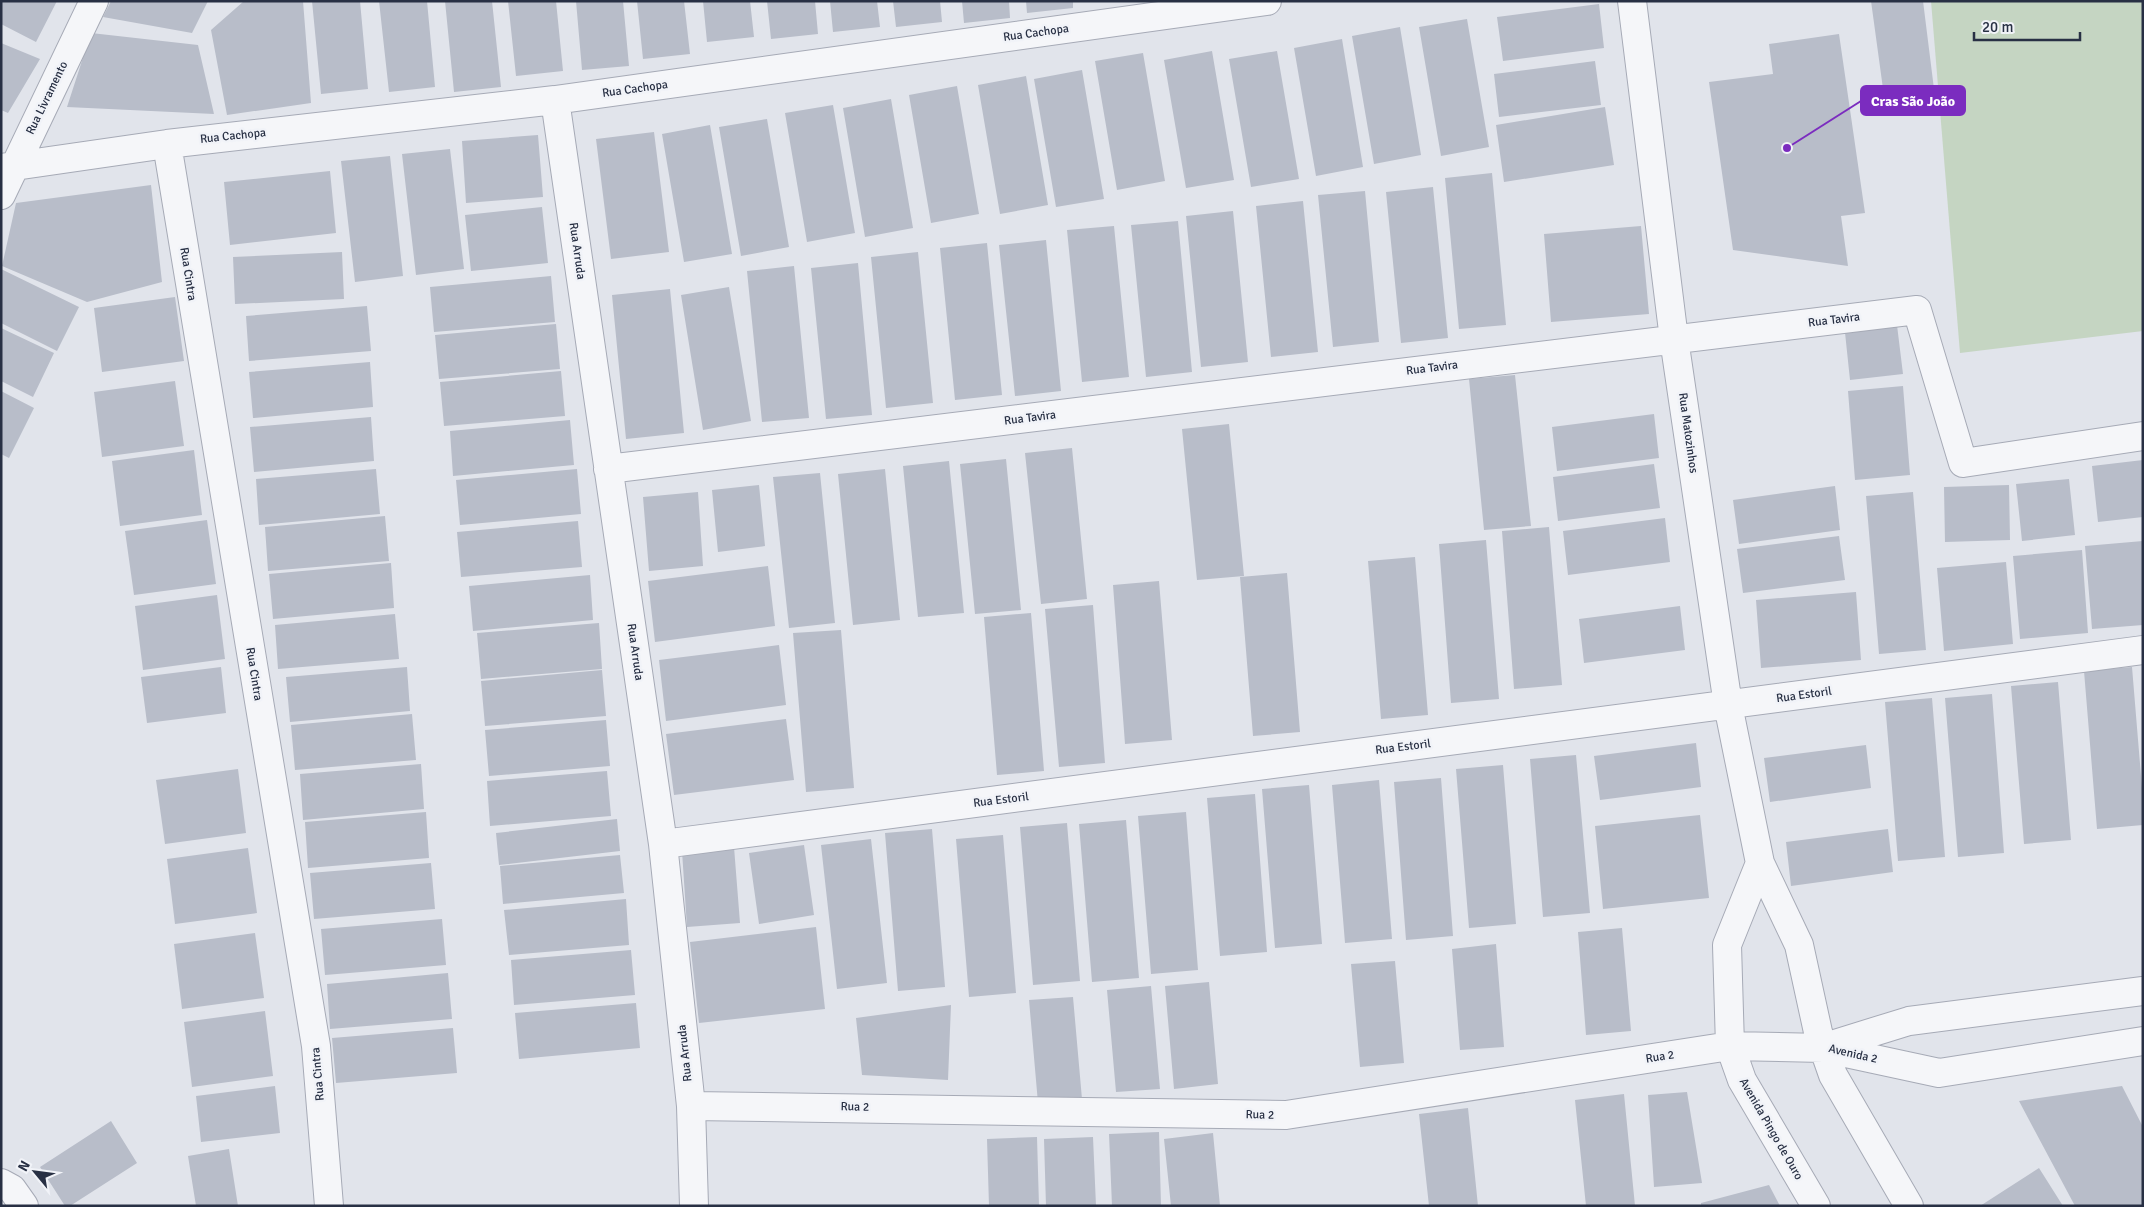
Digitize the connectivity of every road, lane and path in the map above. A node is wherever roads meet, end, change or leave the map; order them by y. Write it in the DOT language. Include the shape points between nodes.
graph roads {
  1 [pos="94,1"];
  2 [pos="1267,1"];
  3 [pos="1632,1"];
  4 [pos="555,100"];
  5 [pos="167,144"];
  6 [pos="8,167"];
  7 [pos="1,195"];
  8 [pos="1674,339"];
  9 [pos="2143,436"];
  10 [pos="608,469"];
  11 [pos="2143,650"];
  12 [pos="1728,705"];
  13 [pos="663,844"];
  14 [pos="1760,863"];
  15 [pos="2143,990"];
  16 [pos="2143,1040"];
  17 [pos="1730,1046"];
  18 [pos="1823,1048"];
  19 [pos="691,1106"];
  20 [pos="1,1183"];
  21 [pos="24,1206"];
  22 [pos="329,1206"];
  23 [pos="694,1206"];
  24 [pos="1816,1206"];
  25 [pos="1909,1206"];
  1 -- 6 [label="street, Rua Livramento"];
  2 -- 4 [label="street, Rua Cachopa"];
  3 -- 8 [label="street, Rua Matozinhos"];
  4 -- 5 [label="street, Rua Cachopa"];
  4 -- 10 [label="street, Rua Arruda"];
  5 -- 6 [label="street, Rua Cachopa"];
  5 -- 22 [label="street, Rua Cintra" via="316,1046"];
  6 -- 7 [label="street, Rua Livramento"];
  8 -- 9 [label="street, Rua Tavira" via="1916,310 1964,463"];
  8 -- 10 [label="street, Rua Tavira"];
  8 -- 12 [label="street, Rua Matozinhos"];
  10 -- 13 [label="street, Rua Arruda"];
  11 -- 12 [label="street, Rua Estoril"];
  12 -- 13 [label="street, Rua Estoril"];
  12 -- 14 [label="street, Rua Matozinhos"];
  13 -- 19 [label="street, Rua Arruda"];
  14 -- 17 [label="street, Avenida Pingo de Ouro" via="1727,944"];
  14 -- 18 [label="street" via="1799,945"];
  15 -- 18 [label="street, Avenida 2" via="1909,1021"];
  16 -- 18 [label="street, Avenida 2" via="1939,1073"];
  17 -- 18 [label="street, Rua 2"];
  17 -- 19 [label="street, Rua 2" via="1286,1115"];
  17 -- 24 [label="street, Avenida Pingo de Ouro" via="1742,1080"];
  18 -- 25 [label="street" via="1833,1075"];
  19 -- 23 [label="street, Rua Arruda"];
  20 -- 21 [label="street" via="12,1189"];
}
